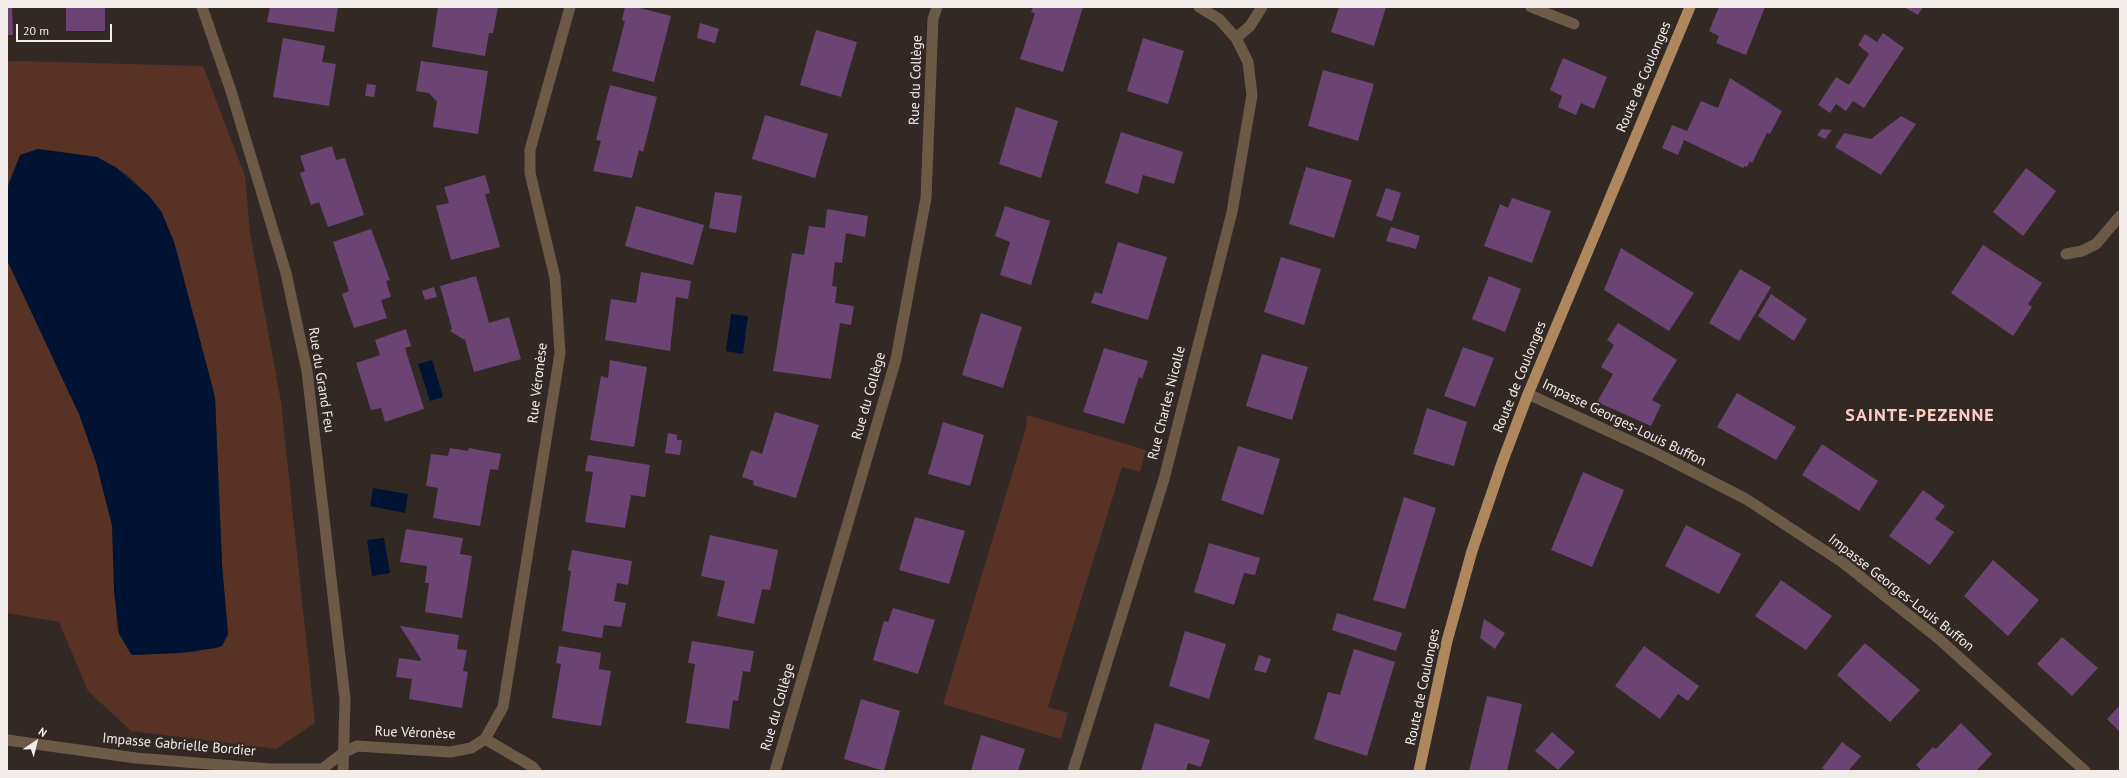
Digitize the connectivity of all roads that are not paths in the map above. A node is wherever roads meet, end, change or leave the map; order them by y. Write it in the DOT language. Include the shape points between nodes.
graph roads {
  1 [pos="202,7"];
  2 [pos="570,7"];
  3 [pos="929,7"];
  4 [pos="937,7"];
  5 [pos="1199,7"];
  6 [pos="1262,7"];
  7 [pos="1531,7"];
  8 [pos="1690,7"];
  9 [pos="933,19"];
  10 [pos="1574,24"];
  11 [pos="1236,38"];
  12 [pos="2120,216"];
  13 [pos="2066,254"];
  14 [pos="1528,394"];
  15 [pos="485,739"];
  16 [pos="7,740"];
  17 [pos="343,753"];
  18 [pos="343,771"];
  19 [pos="536,771"];
  20 [pos="775,771"];
  21 [pos="1073,771"];
  22 [pos="1420,771"];
  23 [pos="2085,771"];
  1 -- 17 [label="street, Rue du Grand Feu" via="231,91 286,273 307,371 345,699"];
  2 -- 15 [label="street, Rue Véronèse" via="530,150 530,173 555,278 560,353 503,707"];
  3 -- 9 [label="street, Rue du Collège"];
  4 -- 9 [label="street, Rue du Collège"];
  5 -- 11 [label="street, Rue Charles Nicolle" via="1219,18"];
  6 -- 11 [label="street" via="1250,26"];
  7 -- 10 [label="street"];
  8 -- 14 [label="main road, Route de Coulonges"];
  9 -- 20 [label="street, Rue du Collège" via="926,198 896,359"];
  11 -- 21 [label="street, Rue Charles Nicolle" via="1248,62 1252,95 1232,212 1164,479"];
  12 -- 13 [label="street" via="2096,244"];
  14 -- 22 [label="main road, Route de Coulonges" via="1472,550 1447,641"];
  14 -- 23 [label="street, Impasse Georges-Louis Buffon" via="1656,453 1746,499 1842,562 1939,639"];
  15 -- 17 [label="street, Rue Véronèse" via="471,748 450,752 357,746"];
  15 -- 19 [label="street"];
  16 -- 17 [label="street, Impasse Gabrielle Bordier" via="136,758 271,769 322,769"];
  17 -- 18 [label="street, Rue du Grand Feu"];
}
